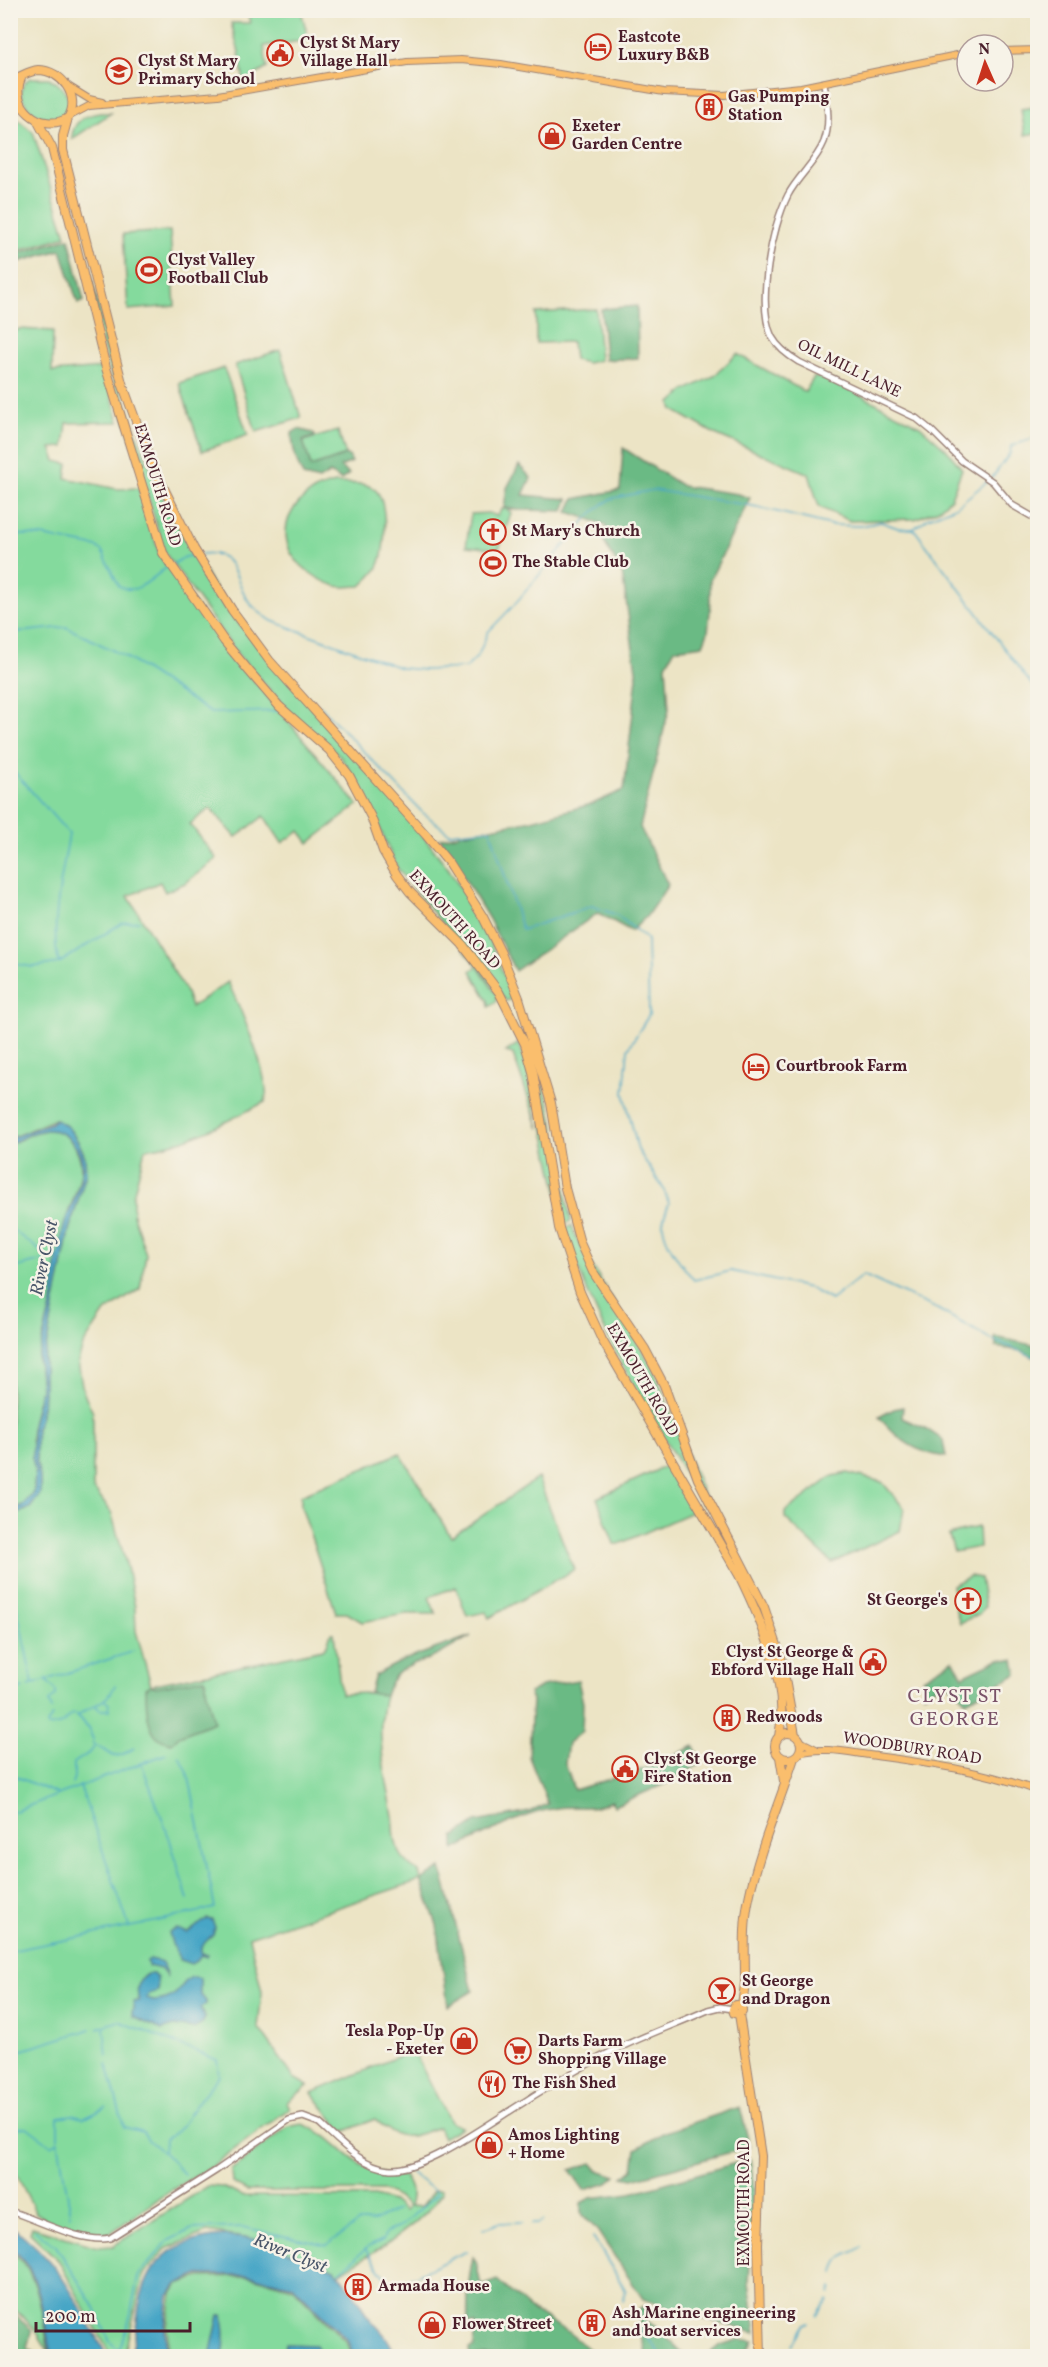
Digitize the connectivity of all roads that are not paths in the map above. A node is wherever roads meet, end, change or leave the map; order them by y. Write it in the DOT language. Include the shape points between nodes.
graph roads {
  1 [pos="1038,50"];
  2 [pos="1015,51"];
  3 [pos="955,56"];
  4 [pos="22,76"];
  5 [pos="10,80"];
  6 [pos="824,83"];
  7 [pos="66,84"];
  8 [pos="10,98"];
  9 [pos="109,103"];
  10 [pos="27,112"];
  11 [pos="69,117"];
  12 [pos="37,120"];
  13 [pos="1038,520"];
  14 [pos="778,1736"];
  15 [pos="797,1738"];
  16 [pos="816,1749"];
  17 [pos="796,1756"];
  18 [pos="780,1757"];
  19 [pos="784,1782"];
  20 [pos="1038,1791"];
  21 [pos="737,2009"];
  22 [pos="10,2211"];
  23 [pos="761,2356"];
  1 -- 2 [label="main road"];
  3 -- 6 [label="main road"];
  4 -- 5 [label="highway"];
  4 -- 7 [label="highway" via="46,71"];
  4 -- 10 [label="highway" via="17,92"];
  6 -- 9 [label="main road" via="754,94 680,94 501,64 440,60 407,62 218,95"];
  6 -- 13 [label="street, OIL MILL LANE" via="828,119 824,142 787,198 774,229 766,306 772,338 799,362 916,418 962,461 993,482 1012,505"];
  7 -- 9 [label="main road" via="89,99"];
  7 -- 11 [label="highway" via="73,100"];
  8 -- 10 [label="highway"];
  9 -- 11 [label="main road" via="89,106"];
  10 -- 12 [label="highway"];
  11 -- 12 [label="highway" via="51,124"];
  11 -- 15 [label="highway, EXMOUTH ROAD" via="63,150 122,383 151,462 194,549 232,610 269,660 426,834 490,931 519,998 551,1103 580,1243 593,1272 664,1384 698,1479 764,1607 781,1656"];
  12 -- 14 [label="highway, EXMOUTH ROAD" via="52,148 106,368 163,553 256,680 329,750 349,775 397,875 462,944 506,1004 533,1072 559,1228 580,1292 602,1340 739,1575 756,1612 778,1690"];
  14 -- 15 [label="highway" via="787,1733"];
  14 -- 18 [label="highway" via="774,1747"];
  15 -- 16 [label="main road"];
  15 -- 17 [label="highway"];
  16 -- 17 [label="main road"];
  16 -- 20 [label="main road, WOODBURY ROAD" via="946,1765"];
  17 -- 18 [label="highway"];
  17 -- 19 [label="highway, EXMOUTH ROAD"];
  18 -- 19 [label="highway"];
  19 -- 21 [label="highway, EXMOUTH ROAD" via="749,1899 745,1992"];
  21 -- 22 [label="street" via="708,2010 618,2049 452,2146 397,2169 367,2163 319,2123 303,2117 282,2125 110,2238 98,2239 48,2226"];
  21 -- 23 [label="highway, EXMOUTH ROAD" via="761,2156"];
}
